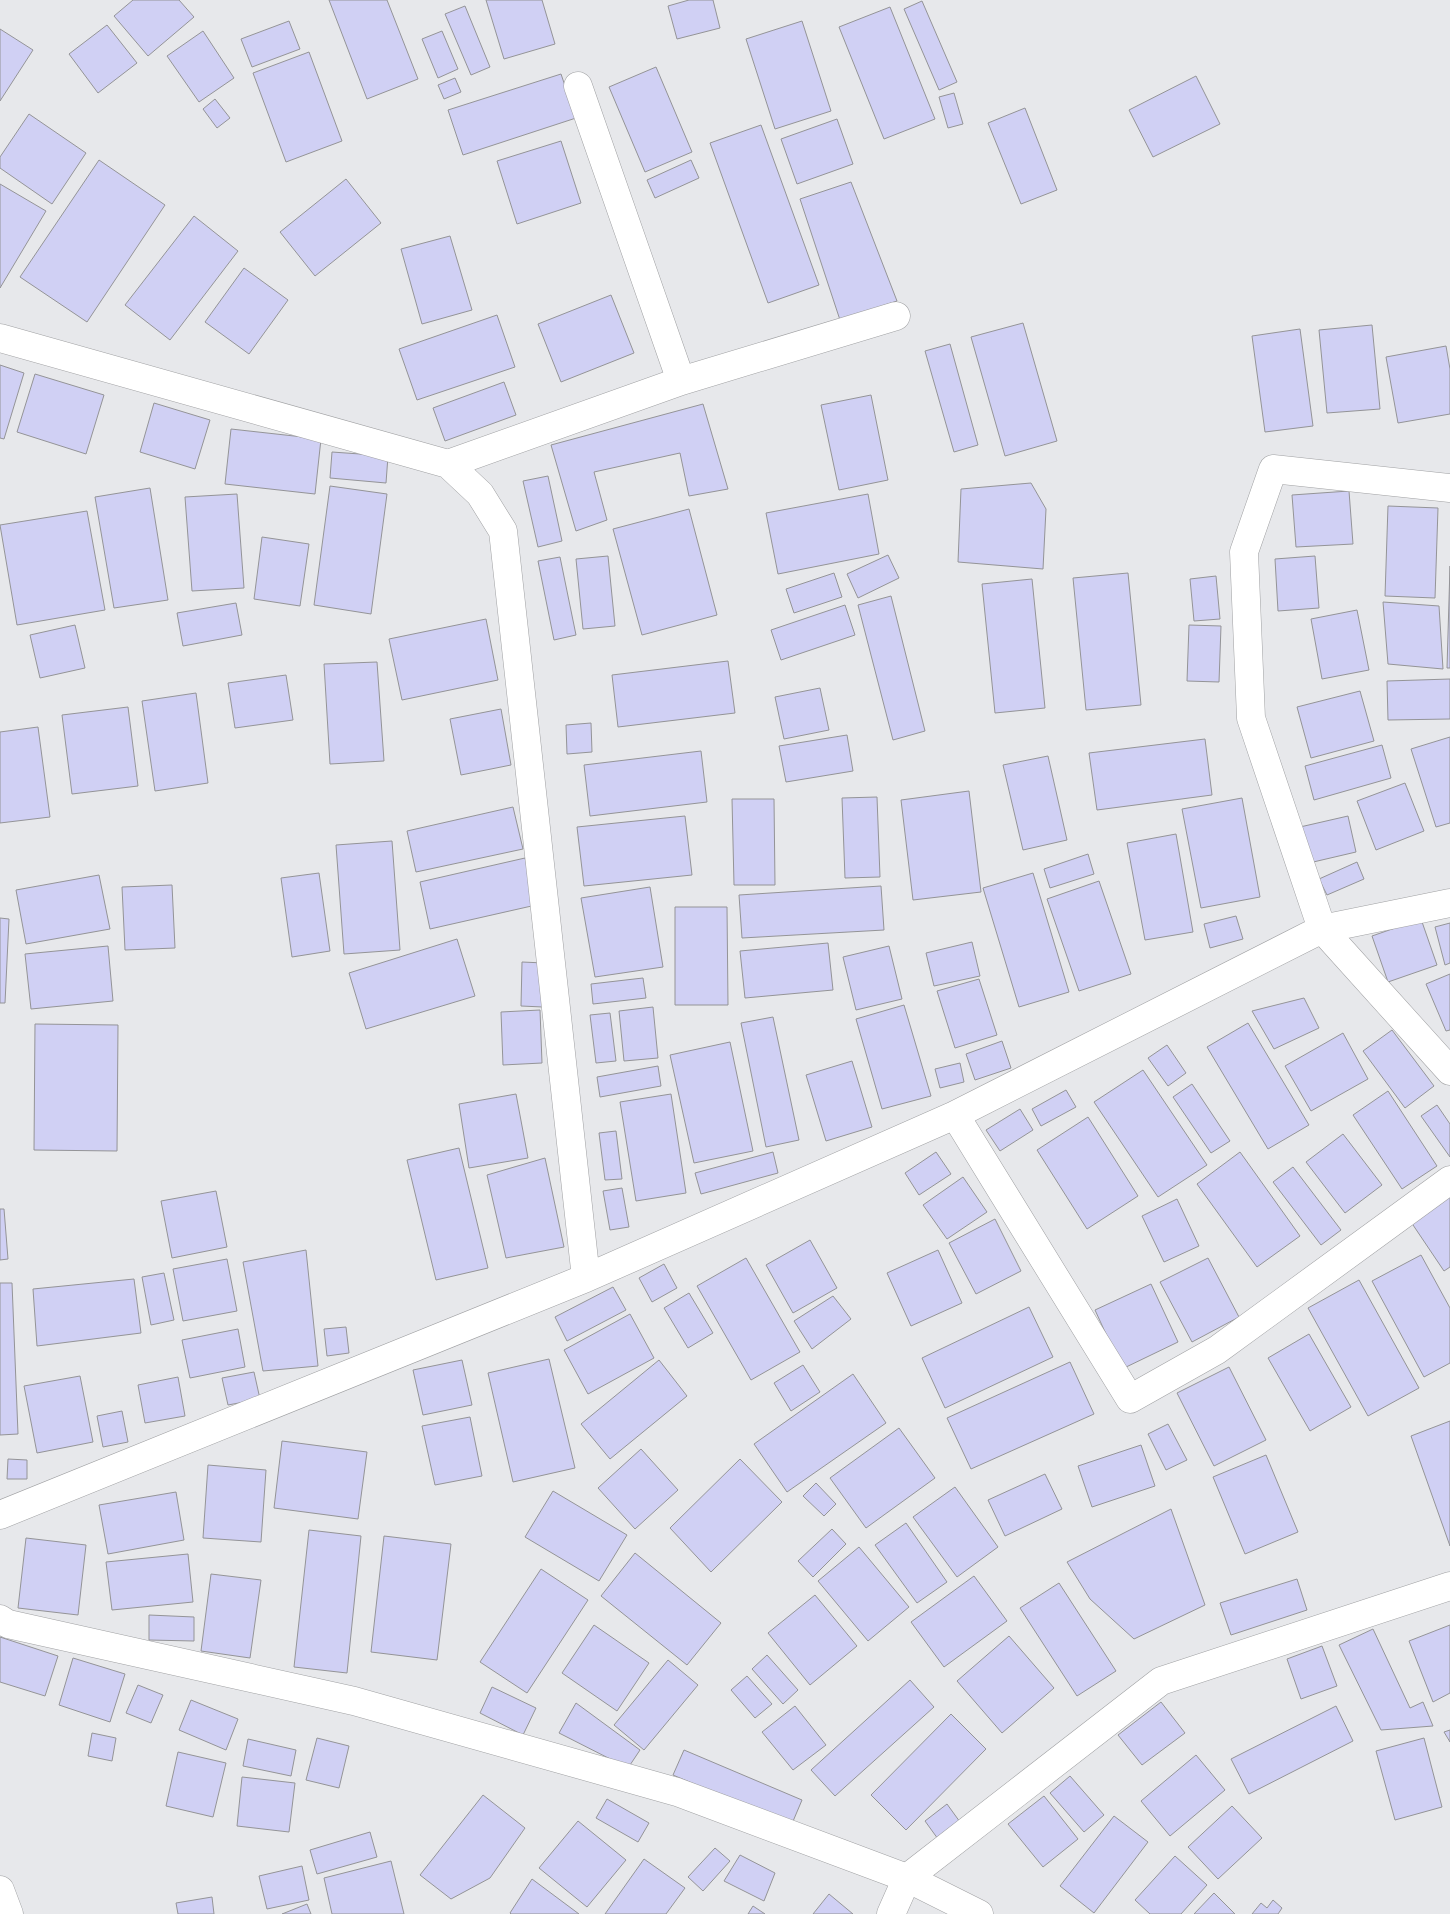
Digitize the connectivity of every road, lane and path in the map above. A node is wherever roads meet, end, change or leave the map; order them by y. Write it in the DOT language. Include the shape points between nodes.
graph roads {
  1 [pos="578,86"];
  2 [pos="896,316"];
  3 [pos="0,338"];
  4 [pos="680,382"];
  5 [pos="448,464"];
  6 [pos="1450,488"];
  7 [pos="1450,903"];
  8 [pos="1322,929"];
  9 [pos="1450,1071"];
  10 [pos="955,1115"];
  11 [pos="1450,1180"];
  12 [pos="586,1278"];
  13 [pos="0,1515"];
  14 [pos="1450,1586"];
  15 [pos="0,1619"];
  16 [pos="907,1878"];
  17 [pos="0,1890"];
  18 [pos="8,1914"];
  19 [pos="891,1914"];
  20 [pos="979,1914"];
  1 -- 4 [label="street"];
  2 -- 4 [label="street"];
  3 -- 5 [label="street"];
  4 -- 5 [label="street"];
  5 -- 12 [label="street" via="480,494 503,531"];
  6 -- 8 [label="street" via="1273,469 1244,552 1251,718"];
  7 -- 8 [label="street"];
  8 -- 9 [label="street"];
  8 -- 10 [label="street"];
  10 -- 11 [label="street" via="1130,1399 1217,1350"];
  10 -- 12 [label="street"];
  12 -- 13 [label="street"];
  14 -- 16 [label="street" via="1161,1681"];
  15 -- 16 [label="street" via="8,1624 354,1700 677,1792"];
  16 -- 19 [label="street"];
  16 -- 20 [label="street"];
  17 -- 18 [label="street"];
}
